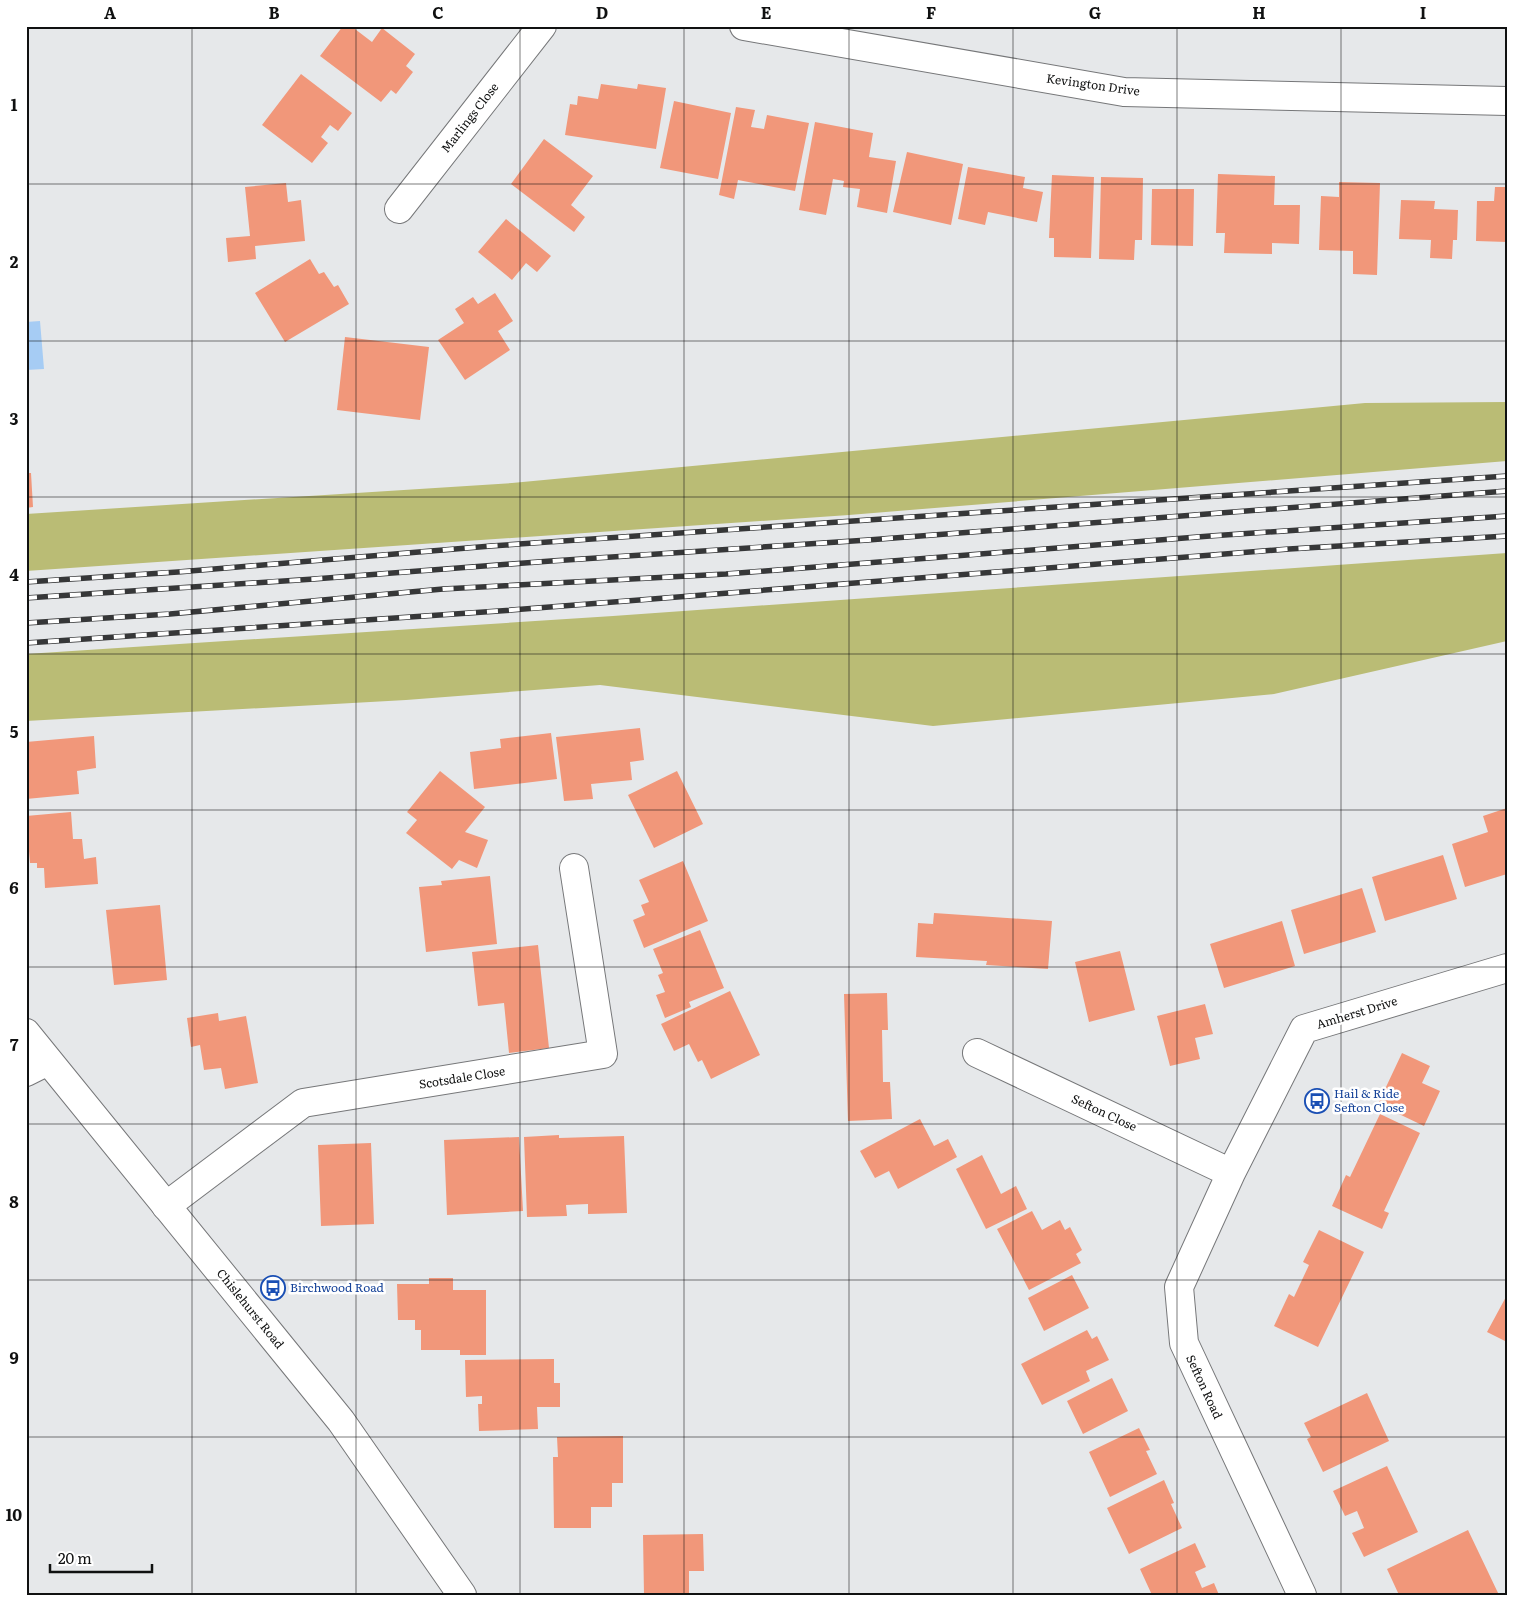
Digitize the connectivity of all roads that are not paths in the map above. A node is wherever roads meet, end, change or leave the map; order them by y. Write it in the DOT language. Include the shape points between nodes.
graph roads {
  1 [pos="542,26"];
  2 [pos="744,26"];
  3 [pos="1507,101"];
  4 [pos="399,209"];
  5 [pos="574,868"];
  6 [pos="1507,968"];
  7 [pos="26,1033"];
  8 [pos="977,1053"];
  9 [pos="37,1066"];
  10 [pos="1231,1172"];
  11 [pos="166,1206"];
  12 [pos="462,1595"];
  13 [pos="1302,1595"];
  1 -- 4 [label="street, Marlings Close"];
  2 -- 3 [label="street, Kevington Drive" via="1124,92"];
  5 -- 11 [label="street, Scotsdale Close" via="603,1054 303,1104"];
  6 -- 10 [label="street, Amherst Drive" via="1304,1029"];
  7 -- 9 [label="street, Chislehurst Road"];
  8 -- 10 [label="street, Sefton Close"];
  9 -- 11 [label="street, Chislehurst Road"];
  10 -- 13 [label="street, Sefton Road" via="1179,1287 1184,1343"];
  11 -- 12 [label="street, Chislehurst Road" via="341,1421"];
}
